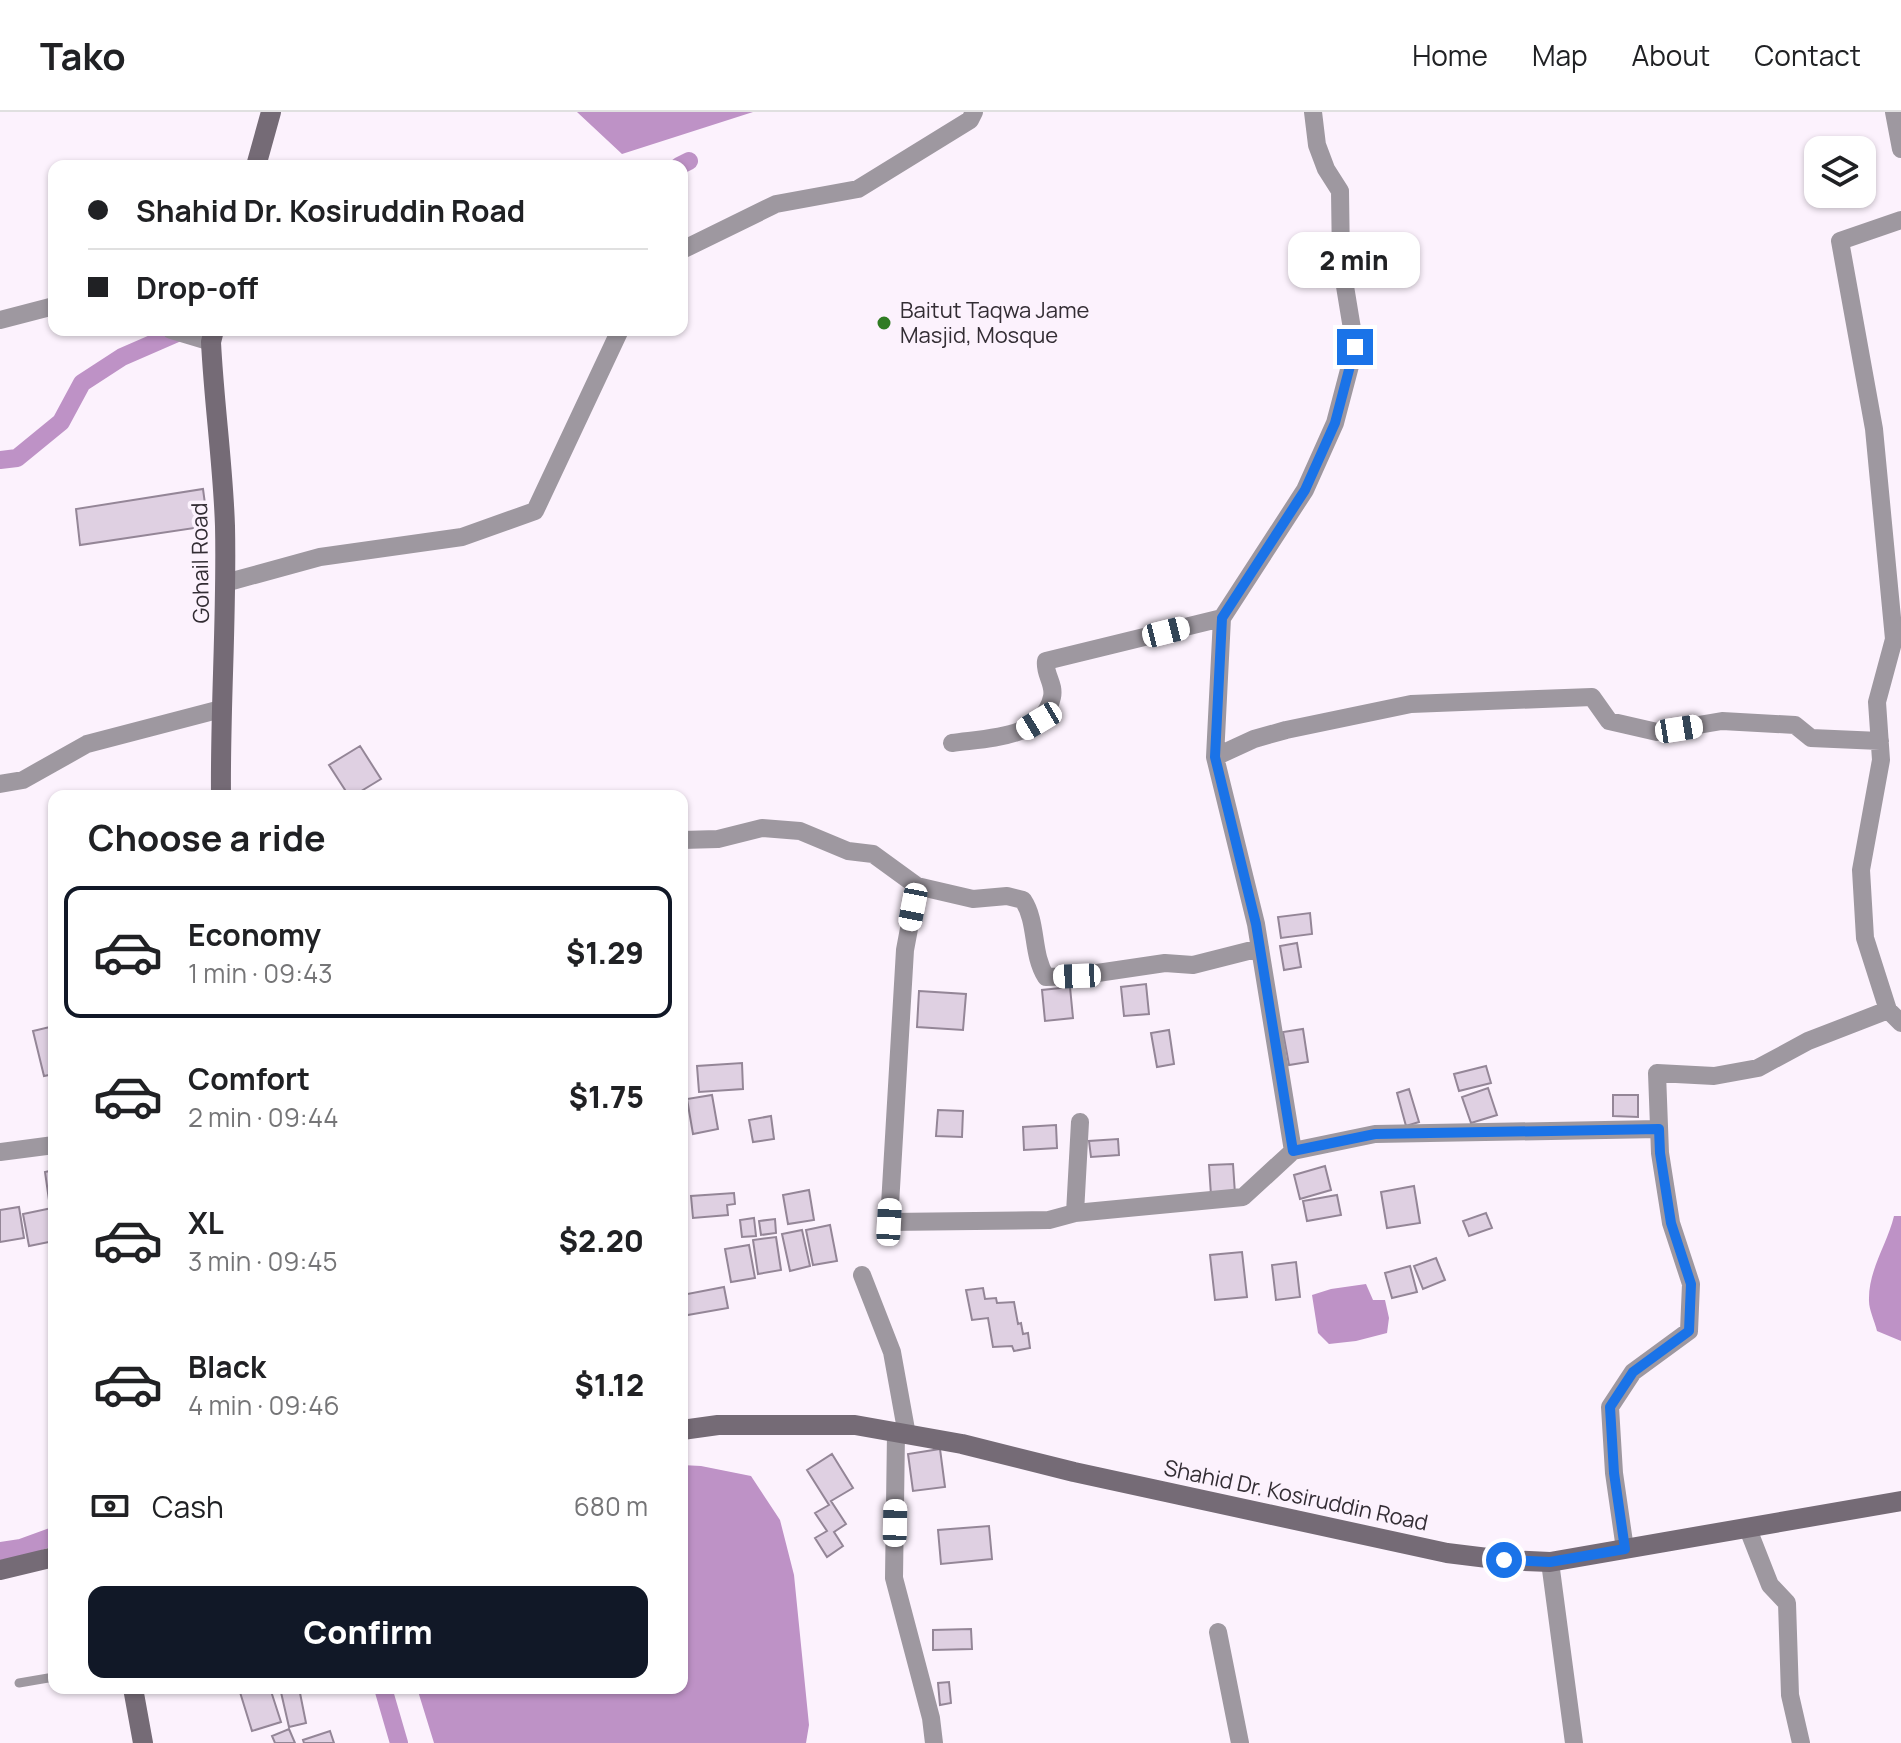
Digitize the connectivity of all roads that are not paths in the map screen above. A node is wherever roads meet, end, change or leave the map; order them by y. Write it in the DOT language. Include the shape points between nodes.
graph roads {
  1 [pos="271,112"];
  2 [pos="974,112"];
  3 [pos="1313,112"];
  4 [pos="1894,112"];
  5 [pos="1901,149"];
  6 [pos="258,160"];
  7 [pos="1901,220"];
  8 [pos="688,247"];
  9 [pos="48,308"];
  10 [pos="0,320"];
  11 [pos="190,336"];
  12 [pos="212,336"];
  13 [pos="617,336"];
  14 [pos="225,583"];
  15 [pos="1222,618"];
  16 [pos="221,709"];
  17 [pos="1880,741"];
  18 [pos="952,743"];
  19 [pos="1215,757"];
  20 [pos="0,784"];
  21 [pos="221,790"];
  22 [pos="688,840"];
  23 [pos="917,886"];
  24 [pos="1260,948"];
  25 [pos="1895,1017"];
  26 [pos="1080,1122"];
  27 [pos="1659,1129"];
  28 [pos="48,1146"];
  29 [pos="1293,1151"];
  30 [pos="0,1152"];
  31 [pos="1075,1213"];
  32 [pos="862,1275"];
  33 [pos="688,1429"];
  34 [pos="901,1434"];
  35 [pos="1901,1501"];
  36 [pos="1748,1529"];
  37 [pos="1625,1549"];
  38 [pos="48,1558"];
  39 [pos="1550,1562"];
  40 [pos="0,1570"];
  41 [pos="1218,1632"];
  42 [pos="48,1678"];
  43 [pos="19,1683"];
  44 [pos="134,1694"];
  45 [pos="143,1743"];
  46 [pos="934,1743"];
  47 [pos="1240,1743"];
  48 [pos="1574,1743"];
  49 [pos="1801,1743"];
  1 -- 6 [label="street"];
  2 -- 8 [label="street" via="970,120 858,189 776,204"];
  3 -- 15 [label="street" via="1317,145 1340,191 1341,262 1355,347 1335,423 1305,490"];
  4 -- 5 [label="street"];
  7 -- 17 [label="street" via="1840,241 1874,429 1894,639 1877,702"];
  9 -- 10 [label="street"];
  11 -- 12 [label="street"];
  12 -- 14 [label="street, Gohail Road"];
  13 -- 14 [label="street" via="535,511 462,537 320,557"];
  14 -- 16 [label="street, Gohail Road"];
  15 -- 18 [label="street" via="1046,661 1052,701 1039,721 1018,733"];
  15 -- 19 [label="street"];
  16 -- 20 [label="street" via="87,744 23,780"];
  16 -- 21 [label="street, Gohail Road"];
  17 -- 19 [label="street" via="1811,738 1795,725 1722,721 1657,732 1609,721 1592,697 1411,704 1286,730"];
  17 -- 25 [label="street" via="1861,870 1865,938"];
  19 -- 24 [label="street"];
  22 -- 23 [label="street" via="762,828 800,831 848,851 873,854"];
  23 -- 24 [label="street" via="973,899 1023,900 1046,977 1165,963 1193,965"];
  23 -- 31 [label="street" via="905,950 889,1222 1049,1220"];
  24 -- 29 [label="street"];
  25 -- 27 [label="street" via="1808,1041 1758,1068 1714,1076 1657,1073"];
  26 -- 31 [label="street"];
  27 -- 29 [label="street" via="1375,1134"];
  27 -- 37 [label="street" via="1671,1223 1691,1284 1689,1331 1633,1372 1610,1407"];
  28 -- 30 [label="street"];
  29 -- 31 [label="street" via="1243,1197"];
  32 -- 34 [label="street" via="892,1352"];
  33 -- 34 [label="street, Shahid Dr. Kosiruddin Road" via="855,1425"];
  34 -- 39 [label="street, Shahid Dr. Kosiruddin Road" via="1447,1553"];
  34 -- 46 [label="street" via="894,1578"];
  35 -- 36 [label="street, Shahid Dr. Kosiruddin Road"];
  36 -- 37 [label="street, Shahid Dr. Kosiruddin Road"];
  36 -- 49 [label="street" via="1770,1585 1787,1603 1790,1695"];
  37 -- 39 [label="street, Shahid Dr. Kosiruddin Road"];
  38 -- 40 [label="street"];
  39 -- 48 [label="street"];
  41 -- 47 [label="street"];
  42 -- 43 [label="lane"];
  44 -- 45 [label="street"];
}
